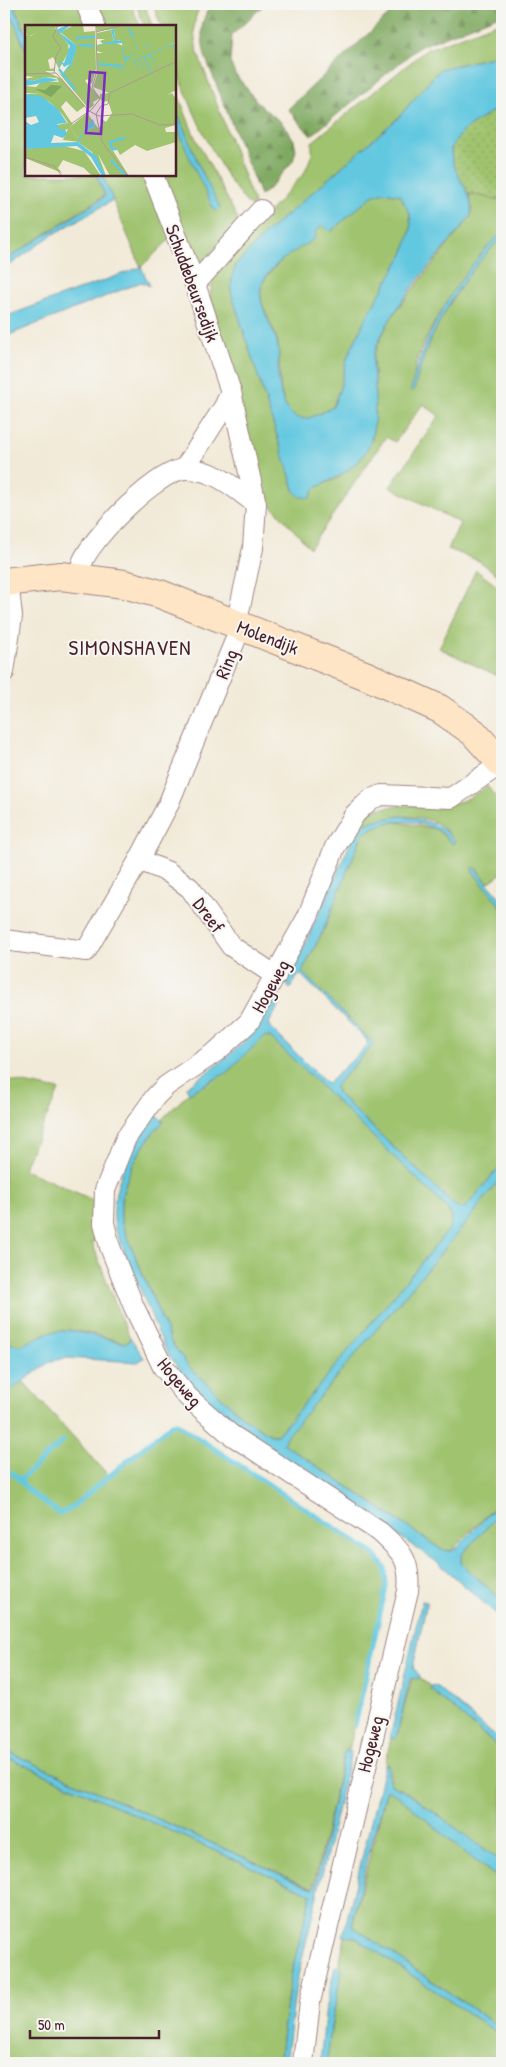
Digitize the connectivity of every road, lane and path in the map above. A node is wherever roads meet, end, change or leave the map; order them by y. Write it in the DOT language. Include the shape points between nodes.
graph roads {
  1 [pos="86,4"];
  2 [pos="95,25"];
  3 [pos="153,176"];
  4 [pos="262,210"];
  5 [pos="196,284"];
  6 [pos="231,392"];
  7 [pos="184,469"];
  8 [pos="256,504"];
  9 [pos="80,578"];
  10 [pos="6,582"];
  11 [pos="236,625"];
  12 [pos="4,672"];
  13 [pos="502,764"];
  14 [pos="139,860"];
  15 [pos="4,940"];
  16 [pos="276,976"];
  17 [pos="303,2063"];
  1 -- 2 [label="street"];
  3 -- 5 [label="street, Schuddebeursedijk"];
  4 -- 5 [label="street"];
  5 -- 6 [label="street, Schuddebeursedijk"];
  6 -- 7 [label="street"];
  6 -- 8 [label="street, Schuddebeursedijk"];
  7 -- 8 [label="street" via="226,480"];
  7 -- 9 [label="street" via="169,473 139,494 90,547 82,563"];
  8 -- 11 [label="street, Ring" via="253,548"];
  9 -- 10 [label="main road, Molendijk" via="61,576"];
  9 -- 11 [label="main road, Molendijk" via="124,584 160,594"];
  10 -- 12 [label="street" via="12,616"];
  11 -- 13 [label="main road, Molendijk" via="367,676 440,709 473,732"];
  11 -- 14 [label="street, Ring" via="230,656 168,805"];
  13 -- 16 [label="street, Hogeweg" via="451,798 382,795 370,799 355,814 336,847 308,916"];
  14 -- 15 [label="street, Ring" via="86,951"];
  14 -- 16 [label="street, Dreef" via="168,872 190,888 231,946"];
  16 -- 17 [label="street, Hogeweg" via="249,1022 217,1051 166,1086 144,1111 126,1138 108,1176 103,1207 110,1247 134,1307 169,1375 188,1397 230,1434 380,1532 397,1547 408,1566 408,1591 310,2002"];
}
